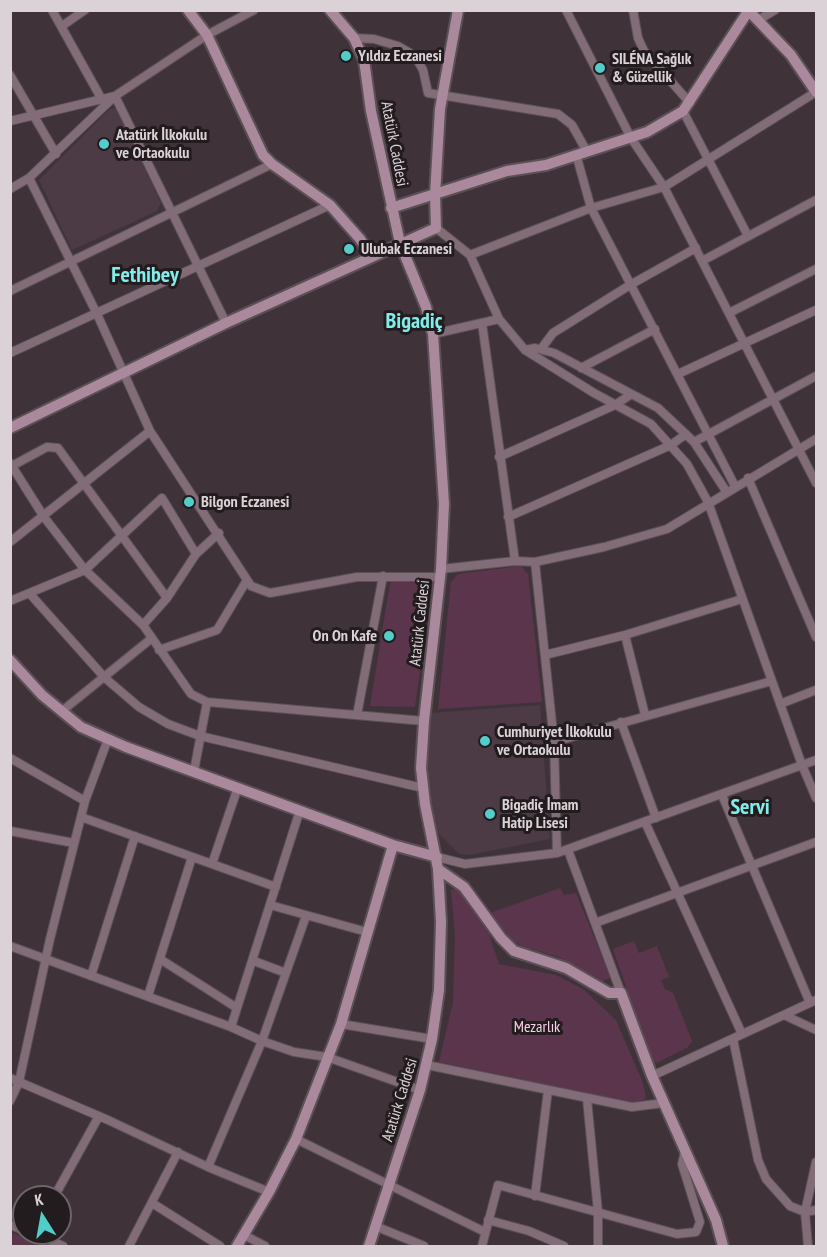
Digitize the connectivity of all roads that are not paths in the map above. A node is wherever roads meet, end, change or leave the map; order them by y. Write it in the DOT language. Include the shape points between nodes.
graph roads {
  1 [pos="52,10"];
  2 [pos="85,10"];
  3 [pos="188,10"];
  4 [pos="254,10"];
  5 [pos="330,10"];
  6 [pos="458,10"];
  7 [pos="566,10"];
  8 [pos="633,10"];
  9 [pos="775,10"];
  10 [pos="749,11"];
  11 [pos="760,19"];
  12 [pos="62,26"];
  13 [pos="207,35"];
  14 [pos="354,38"];
  15 [pos="10,75"];
  16 [pos="816,92"];
  17 [pos="442,94"];
  18 [pos="115,96"];
  19 [pos="101,98"];
  20 [pos="687,107"];
  21 [pos="34,116"];
  22 [pos="10,121"];
  23 [pos="631,138"];
  24 [pos="581,152"];
  25 [pos="56,154"];
  26 [pos="709,158"];
  27 [pos="272,164"];
  28 [pos="29,178"];
  29 [pos="664,187"];
  30 [pos="10,189"];
  31 [pos="435,195"];
  32 [pos="816,200"];
  33 [pos="330,205"];
  34 [pos="391,208"];
  35 [pos="591,208"];
  36 [pos="171,214"];
  37 [pos="436,228"];
  38 [pos="748,236"];
  39 [pos="400,243"];
  40 [pos="696,248"];
  41 [pos="470,255"];
  42 [pos="370,256"];
  43 [pos="702,261"];
  44 [pos="70,263"];
  45 [pos="199,265"];
  46 [pos="816,269"];
  47 [pos="630,285"];
  48 [pos="10,291"];
  49 [pos="816,310"];
  50 [pos="729,313"];
  51 [pos="97,315"];
  52 [pos="499,319"];
  53 [pos="482,323"];
  54 [pos="226,324"];
  55 [pos="655,329"];
  56 [pos="433,334"];
  57 [pos="744,343"];
  58 [pos="541,349"];
  59 [pos="525,350"];
  60 [pos="10,353"];
  61 [pos="581,368"];
  62 [pos="124,372"];
  63 [pos="678,374"];
  64 [pos="816,376"];
  65 [pos="630,395"];
  66 [pos="774,399"];
  67 [pos="615,405"];
  68 [pos="10,428"];
  69 [pos="150,431"];
  70 [pos="686,434"];
  71 [pos="709,435"];
  72 [pos="816,439"];
  73 [pos="694,442"];
  74 [pos="671,445"];
  75 [pos="800,448"];
  76 [pos="500,457"];
  77 [pos="11,465"];
  78 [pos="748,478"];
  79 [pos="84,483"];
  80 [pos="816,483"];
  81 [pos="735,486"];
  82 [pos="726,491"];
  83 [pos="708,502"];
  84 [pos="44,517"];
  85 [pos="508,518"];
  86 [pos="219,533"];
  87 [pos="122,535"];
  88 [pos="10,542"];
  89 [pos="196,554"];
  90 [pos="515,561"];
  91 [pos="535,562"];
  92 [pos="85,570"];
  93 [pos="440,573"];
  94 [pos="382,576"];
  95 [pos="247,580"];
  96 [pos="30,594"];
  97 [pos="167,598"];
  98 [pos="742,599"];
  99 [pos="10,601"];
  100 [pos="143,625"];
  101 [pos="625,635"];
  102 [pos="816,637"];
  103 [pos="152,638"];
  104 [pos="159,650"];
  105 [pos="545,655"];
  106 [pos="10,660"];
  107 [pos="103,676"];
  108 [pos="772,681"];
  109 [pos="816,690"];
  110 [pos="207,702"];
  111 [pos="780,704"];
  112 [pos="62,711"];
  113 [pos="357,715"];
  114 [pos="645,715"];
  115 [pos="424,721"];
  116 [pos="621,722"];
  117 [pos="200,736"];
  118 [pos="108,739"];
  119 [pos="554,742"];
  120 [pos="10,758"];
  121 [pos="816,759"];
  122 [pos="802,765"];
  123 [pos="194,771"];
  124 [pos="238,787"];
  125 [pos="423,788"];
  126 [pos="722,795"];
  127 [pos="816,798"];
  128 [pos="85,801"];
  129 [pos="300,810"];
  130 [pos="81,817"];
  131 [pos="656,818"];
  132 [pos="645,822"];
  133 [pos="10,831"];
  134 [pos="135,836"];
  135 [pos="816,842"];
  136 [pos="74,843"];
  137 [pos="393,846"];
  138 [pos="567,850"];
  139 [pos="557,853"];
  140 [pos="192,857"];
  141 [pos="437,857"];
  142 [pos="212,864"];
  143 [pos="752,866"];
  144 [pos="438,869"];
  145 [pos="276,887"];
  146 [pos="677,894"];
  147 [pos="270,905"];
  148 [pos="306,916"];
  149 [pos="595,924"];
  150 [pos="367,932"];
  151 [pos="10,946"];
  152 [pos="47,959"];
  153 [pos="160,959"];
  154 [pos="254,961"];
  155 [pos="286,973"];
  156 [pos="91,976"];
  157 [pos="621,993"];
  158 [pos="148,996"];
  159 [pos="813,1001"];
  160 [pos="237,1008"];
  161 [pos="784,1015"];
  162 [pos="341,1024"];
  163 [pos="231,1027"];
  164 [pos="816,1030"];
  165 [pos="742,1034"];
  166 [pos="432,1039"];
  167 [pos="733,1039"];
  168 [pos="262,1041"];
  169 [pos="327,1057"];
  170 [pos="427,1065"];
  171 [pos="652,1076"];
  172 [pos="15,1080"];
  173 [pos="420,1090"];
  174 [pos="548,1090"];
  175 [pos="587,1099"];
  176 [pos="10,1101"];
  177 [pos="664,1103"];
  178 [pos="99,1116"];
  179 [pos="296,1139"];
  180 [pos="178,1152"];
  181 [pos="685,1152"];
  182 [pos="816,1162"];
  183 [pos="208,1167"];
  184 [pos="61,1185"];
  185 [pos="390,1185"];
  186 [pos="269,1192"];
  187 [pos="535,1196"];
  188 [pos="152,1203"];
  189 [pos="816,1210"];
  190 [pos="598,1212"];
  191 [pos="806,1212"];
  192 [pos="488,1220"];
  193 [pos="375,1226"];
  194 [pos="485,1232"];
  195 [pos="244,1235"];
  196 [pos="721,1245"];
  197 [pos="129,1246"];
  198 [pos="220,1246"];
  199 [pos="237,1246"];
  200 [pos="266,1246"];
  201 [pos="369,1246"];
  202 [pos="424,1246"];
  203 [pos="482,1246"];
  204 [pos="564,1246"];
  205 [pos="598,1246"];
  206 [pos="808,1246"];
  1 -- 12 [label="street"];
  2 -- 12 [label="street"];
  3 -- 13 [label="street"];
  4 -- 13 [label="street"];
  5 -- 14 [label="street, Atatürk Caddesi"];
  6 -- 17 [label="street"];
  7 -- 23 [label="street"];
  8 -- 20 [label="street" via="644,51"];
  9 -- 11 [label="street"];
  10 -- 11 [label="street"];
  10 -- 20 [label="street"];
  11 -- 16 [label="street"];
  12 -- 19 [label="street"];
  13 -- 18 [label="street"];
  13 -- 27 [label="street" via="260,149"];
  14 -- 17 [label="street" via="398,46 415,56 428,93"];
  14 -- 34 [label="street, Atatürk Caddesi" via="364,60"];
  15 -- 21 [label="street"];
  16 -- 26 [label="street"];
  17 -- 24 [label="street" via="558,114 572,125"];
  17 -- 31 [label="street"];
  18 -- 19 [label="street"];
  18 -- 25 [label="street"];
  18 -- 36 [label="street"];
  19 -- 21 [label="street"];
  20 -- 23 [label="street"];
  20 -- 26 [label="street"];
  21 -- 22 [label="street"];
  21 -- 25 [label="street"];
  23 -- 24 [label="street"];
  23 -- 29 [label="street"];
  24 -- 31 [label="street"];
  24 -- 35 [label="street"];
  25 -- 28 [label="street"];
  26 -- 29 [label="street"];
  26 -- 38 [label="street"];
  27 -- 33 [label="street"];
  27 -- 36 [label="street"];
  28 -- 30 [label="street"];
  28 -- 44 [label="street"];
  29 -- 35 [label="street"];
  29 -- 40 [label="street"];
  31 -- 34 [label="street"];
  31 -- 37 [label="street"];
  32 -- 38 [label="street"];
  33 -- 42 [label="street"];
  33 -- 45 [label="street"];
  34 -- 39 [label="street, Atatürk Caddesi"];
  35 -- 41 [label="street"];
  35 -- 47 [label="street"];
  36 -- 44 [label="street"];
  36 -- 45 [label="street"];
  37 -- 39 [label="street"];
  37 -- 41 [label="street"];
  38 -- 43 [label="street"];
  39 -- 42 [label="street"];
  39 -- 56 [label="street, Atatürk Caddesi"];
  40 -- 43 [label="street"];
  40 -- 47 [label="street"];
  41 -- 52 [label="street"];
  42 -- 54 [label="street"];
  43 -- 50 [label="street"];
  44 -- 48 [label="street"];
  44 -- 51 [label="street"];
  45 -- 51 [label="street"];
  45 -- 54 [label="street"];
  46 -- 50 [label="street"];
  47 -- 55 [label="street"];
  47 -- 58 [label="street" via="553,333"];
  49 -- 57 [label="street"];
  50 -- 57 [label="street"];
  51 -- 60 [label="street"];
  51 -- 62 [label="street"];
  52 -- 53 [label="street"];
  52 -- 59 [label="street"];
  53 -- 56 [label="street"];
  53 -- 76 [label="street"];
  54 -- 62 [label="street"];
  55 -- 61 [label="street"];
  55 -- 63 [label="street"];
  56 -- 93 [label="street, Atatürk Caddesi" via="444,504"];
  57 -- 63 [label="street"];
  57 -- 66 [label="street"];
  58 -- 59 [label="street"];
  58 -- 61 [label="street"];
  59 -- 67 [label="street"];
  61 -- 65 [label="street"];
  62 -- 68 [label="street"];
  62 -- 69 [label="street"];
  63 -- 71 [label="street"];
  64 -- 66 [label="street"];
  65 -- 67 [label="street"];
  65 -- 70 [label="street" via="658,408"];
  66 -- 71 [label="street"];
  66 -- 75 [label="street"];
  67 -- 74 [label="street" via="646,420"];
  67 -- 76 [label="street"];
  69 -- 79 [label="street"];
  69 -- 86 [label="street"];
  70 -- 73 [label="street"];
  70 -- 74 [label="street"];
  71 -- 73 [label="street"];
  71 -- 81 [label="street"];
  72 -- 75 [label="street"];
  73 -- 82 [label="street"];
  74 -- 83 [label="street" via="694,473"];
  74 -- 85 [label="street"];
  75 -- 78 [label="street"];
  75 -- 80 [label="street"];
  76 -- 85 [label="street"];
  77 -- 79 [label="street" via="52,446 58,448"];
  77 -- 84 [label="street"];
  78 -- 81 [label="street"];
  78 -- 102 [label="street"];
  79 -- 84 [label="street"];
  79 -- 87 [label="street"];
  81 -- 82 [label="street"];
  82 -- 83 [label="street"];
  83 -- 91 [label="street" via="667,529"];
  83 -- 98 [label="street"];
  84 -- 88 [label="street"];
  84 -- 92 [label="street"];
  85 -- 90 [label="street"];
  86 -- 89 [label="street"];
  86 -- 95 [label="street"];
  87 -- 89 [label="street" via="162,498"];
  87 -- 92 [label="street"];
  87 -- 97 [label="street"];
  89 -- 97 [label="street"];
  90 -- 91 [label="street"];
  90 -- 93 [label="street"];
  91 -- 105 [label="street"];
  92 -- 96 [label="street"];
  92 -- 100 [label="street"];
  93 -- 94 [label="street"];
  93 -- 115 [label="street, Atatürk Caddesi"];
  94 -- 95 [label="street" via="270,593 257,590"];
  94 -- 113 [label="street"];
  95 -- 104 [label="street" via="217,630"];
  96 -- 99 [label="street"];
  96 -- 107 [label="street"];
  97 -- 100 [label="street"];
  98 -- 101 [label="street"];
  98 -- 108 [label="street"];
  100 -- 103 [label="street"];
  101 -- 105 [label="street"];
  101 -- 114 [label="street"];
  103 -- 104 [label="street"];
  103 -- 107 [label="street"];
  104 -- 110 [label="street" via="185,688"];
  105 -- 119 [label="street"];
  106 -- 112 [label="street"];
  107 -- 112 [label="street"];
  107 -- 117 [label="street" via="139,707"];
  108 -- 111 [label="street"];
  108 -- 114 [label="street"];
  109 -- 111 [label="street"];
  110 -- 113 [label="street"];
  110 -- 117 [label="street"];
  111 -- 122 [label="street"];
  112 -- 118 [label="street" via="81,727"];
  113 -- 115 [label="street"];
  114 -- 116 [label="street"];
  115 -- 125 [label="street, Atatürk Caddesi"];
  116 -- 119 [label="street"];
  116 -- 131 [label="street"];
  117 -- 123 [label="street"];
  117 -- 125 [label="street"];
  118 -- 123 [label="street"];
  118 -- 128 [label="street"];
  119 -- 139 [label="street"];
  120 -- 128 [label="street"];
  121 -- 122 [label="street"];
  122 -- 126 [label="street"];
  122 -- 127 [label="street"];
  123 -- 124 [label="street"];
  124 -- 129 [label="street"];
  124 -- 142 [label="street"];
  125 -- 141 [label="street, Atatürk Caddesi"];
  126 -- 131 [label="street"];
  126 -- 143 [label="street"];
  128 -- 130 [label="street"];
  129 -- 137 [label="street"];
  129 -- 145 [label="street"];
  130 -- 134 [label="street"];
  130 -- 136 [label="street"];
  131 -- 132 [label="street"];
  132 -- 138 [label="street"];
  132 -- 146 [label="street"];
  133 -- 136 [label="street"];
  134 -- 140 [label="street"];
  134 -- 156 [label="street"];
  135 -- 143 [label="street"];
  136 -- 152 [label="street"];
  137 -- 141 [label="street"];
  137 -- 150 [label="street"];
  138 -- 139 [label="street"];
  138 -- 149 [label="street"];
  139 -- 141 [label="street" via="465,864"];
  140 -- 142 [label="street"];
  140 -- 153 [label="street"];
  141 -- 144 [label="street, Atatürk Caddesi"];
  142 -- 145 [label="street"];
  143 -- 146 [label="street"];
  143 -- 159 [label="street"];
  144 -- 157 [label="street" via="464,887 514,951 566,968 609,993"];
  144 -- 166 [label="street, Atatürk Caddesi" via="441,958"];
  145 -- 147 [label="street"];
  146 -- 149 [label="street"];
  146 -- 165 [label="street"];
  147 -- 148 [label="street"];
  147 -- 154 [label="street"];
  148 -- 150 [label="street"];
  148 -- 155 [label="street"];
  149 -- 157 [label="street"];
  150 -- 162 [label="street"];
  151 -- 152 [label="street"];
  152 -- 156 [label="street"];
  152 -- 172 [label="street"];
  153 -- 158 [label="street"];
  153 -- 160 [label="street"];
  154 -- 155 [label="street"];
  154 -- 160 [label="street"];
  155 -- 168 [label="street"];
  156 -- 158 [label="street"];
  157 -- 171 [label="street"];
  158 -- 163 [label="street"];
  159 -- 161 [label="street"];
  160 -- 163 [label="street"];
  161 -- 164 [label="street"];
  161 -- 165 [label="street"];
  162 -- 166 [label="street"];
  162 -- 169 [label="street"];
  163 -- 168 [label="street"];
  165 -- 167 [label="street"];
  166 -- 170 [label="street, Atatürk Caddesi"];
  167 -- 171 [label="street"];
  167 -- 191 [label="street" via="758,1160 766,1179 784,1201"];
  168 -- 169 [label="street" via="294,1052"];
  168 -- 183 [label="street"];
  169 -- 173 [label="street"];
  169 -- 179 [label="street"];
  170 -- 173 [label="street, Atatürk Caddesi"];
  170 -- 174 [label="street"];
  171 -- 177 [label="street"];
  172 -- 176 [label="street"];
  172 -- 178 [label="street"];
  173 -- 185 [label="street, Atatürk Caddesi"];
  174 -- 175 [label="street"];
  174 -- 187 [label="street"];
  175 -- 177 [label="street" via="632,1107"];
  175 -- 190 [label="street"];
  177 -- 181 [label="street"];
  178 -- 180 [label="street"];
  178 -- 184 [label="street"];
  179 -- 185 [label="street"];
  179 -- 186 [label="street"];
  180 -- 183 [label="street"];
  180 -- 188 [label="street"];
  181 -- 190 [label="street" via="682,1164 700,1222 696,1232 677,1234"];
  181 -- 196 [label="street" via="716,1220"];
  182 -- 191 [label="street"];
  183 -- 186 [label="street"];
  185 -- 193 [label="street, Atatürk Caddesi"];
  185 -- 194 [label="street"];
  186 -- 195 [label="street"];
  187 -- 190 [label="street"];
  187 -- 192 [label="street" via="498,1185"];
  188 -- 197 [label="street"];
  188 -- 198 [label="street"];
  189 -- 191 [label="street"];
  190 -- 205 [label="street"];
  191 -- 206 [label="street"];
  192 -- 194 [label="street"];
  192 -- 204 [label="street"];
  193 -- 201 [label="street, Atatürk Caddesi"];
  193 -- 202 [label="street"];
  194 -- 203 [label="street"];
  195 -- 199 [label="street"];
  195 -- 200 [label="street"];
}
